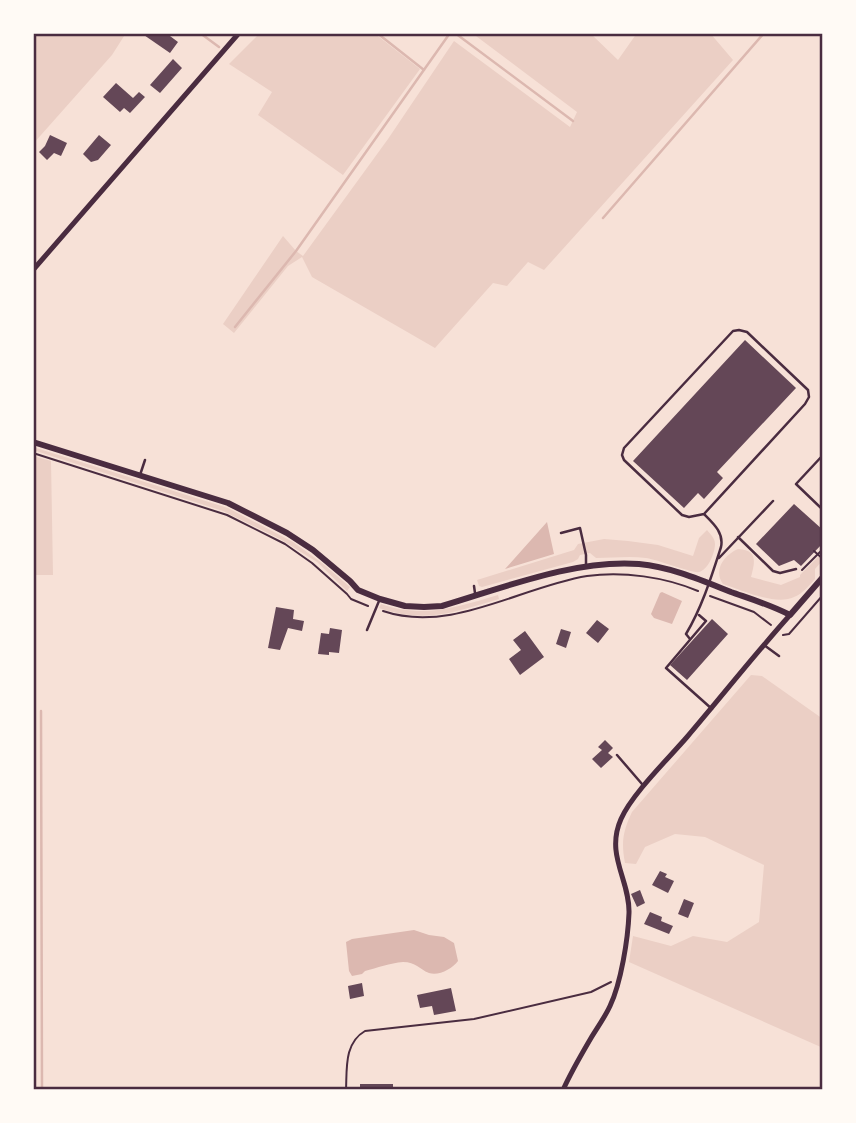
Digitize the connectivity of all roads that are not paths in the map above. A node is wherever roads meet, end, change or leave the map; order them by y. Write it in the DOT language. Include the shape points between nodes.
graph roads {
  1 [pos="239,33"];
  2 [pos="33,270"];
  3 [pos="33,442"];
  4 [pos="823,455"];
  5 [pos="145,460"];
  6 [pos="139,475"];
  7 [pos="773,501"];
  8 [pos="823,510"];
  9 [pos="704,514"];
  10 [pos="561,533"];
  11 [pos="738,537"];
  12 [pos="717,560"];
  13 [pos="586,566"];
  14 [pos="796,569"];
  15 [pos="823,577"];
  16 [pos="709,583"];
  17 [pos="474,586"];
  18 [pos="476,596"];
  19 [pos="380,599"];
  20 [pos="698,614"];
  21 [pos="790,615"];
  22 [pos="368,630"];
  23 [pos="691,639"];
  24 [pos="764,645"];
  25 [pos="779,656"];
  26 [pos="712,709"];
  27 [pos="617,755"];
  28 [pos="644,787"];
  29 [pos="563,1090"];
  1 -- 2 [label="street"];
  3 -- 6 [label="street"];
  4 -- 8 [label="lane" via="796,484"];
  5 -- 6 [label="lane"];
  6 -- 19 [label="street" via="228,503 272,524 313,550 358,590"];
  7 -- 11 [label="lane"];
  9 -- 9 [label="lane" via="682,515 622,455 696,370 738,330 756,340 808,390 809,397"];
  9 -- 12 [label="lane" via="722,540"];
  10 -- 13 [label="lane" via="580,528"];
  11 -- 12 [label="lane"];
  11 -- 14 [label="lane" via="773,571"];
  12 -- 16 [label="lane"];
  13 -- 16 [label="street" via="640,564"];
  13 -- 18 [label="street"];
  15 -- 21 [label="street"];
  16 -- 20 [label="lane"];
  16 -- 21 [label="street"];
  17 -- 18 [label="lane"];
  18 -- 19 [label="street" via="424,607"];
  19 -- 22 [label="lane"];
  20 -- 23 [label="lane" via="686,634"];
  20 -- 23 [label="lane" via="706,621"];
  21 -- 24 [label="street"];
  23 -- 26 [label="lane" via="666,668"];
  24 -- 25 [label="lane"];
  24 -- 26 [label="street"];
  26 -- 28 [label="street"];
  27 -- 28 [label="lane"];
  28 -- 29 [label="street" via="621,818 616,833 618,862 629,900 619,977 610,1006"];
}
